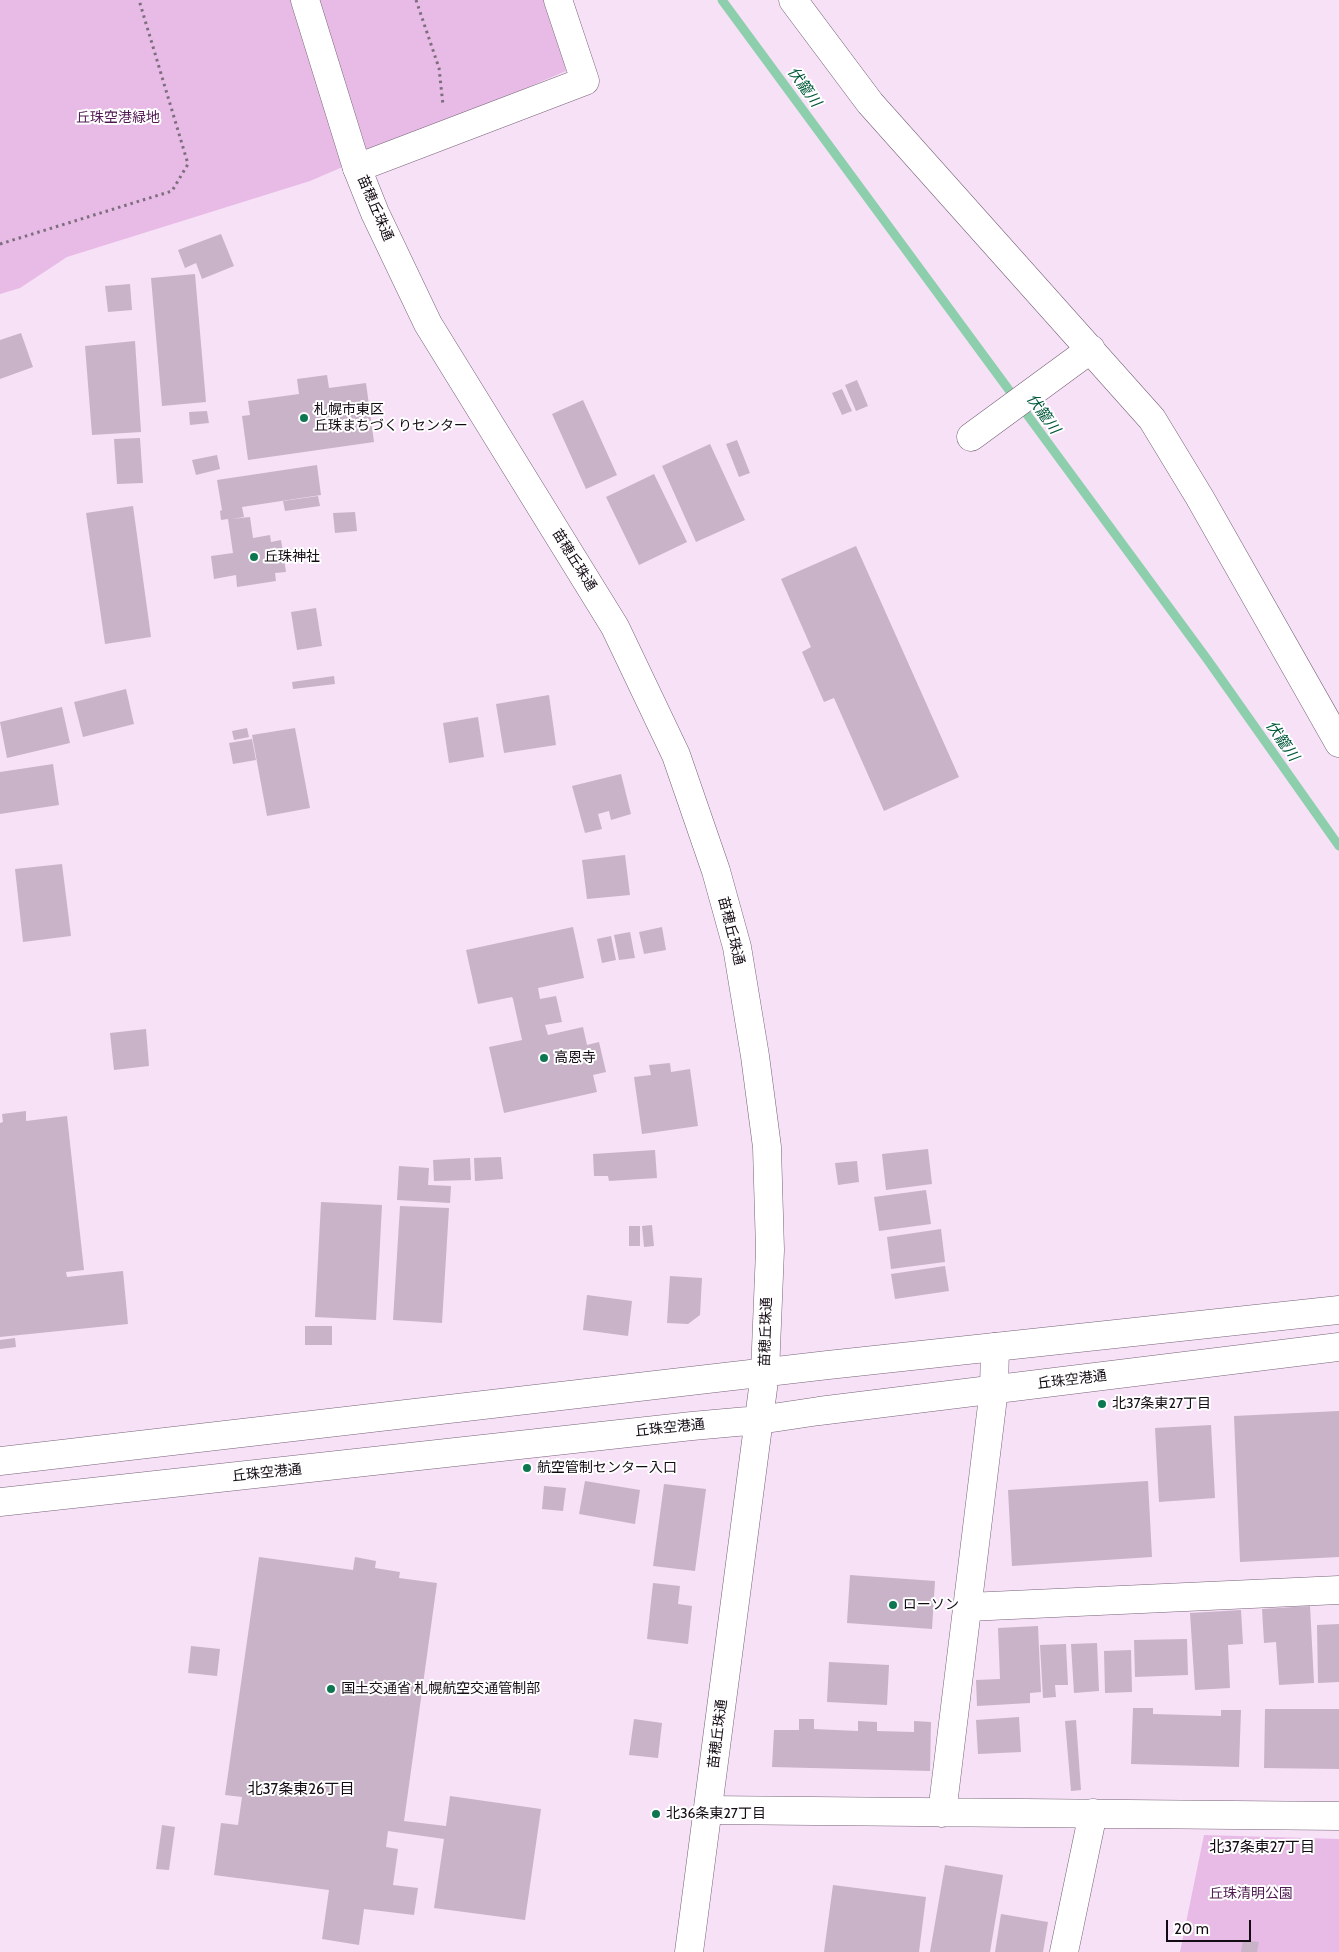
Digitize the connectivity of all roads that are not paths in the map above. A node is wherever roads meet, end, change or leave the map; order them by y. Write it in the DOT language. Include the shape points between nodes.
graph roads {
  1 [pos="305,0"];
  2 [pos="558,0"];
  3 [pos="793,0"];
  4 [pos="357,168"];
  5 [pos="1091,349"];
  6 [pos="971,437"];
  7 [pos="1339,743"];
  8 [pos="1339,1310"];
  9 [pos="995,1347"];
  10 [pos="1339,1347"];
  11 [pos="765,1373"];
  12 [pos="994,1389"];
  13 [pos="759,1420"];
  14 [pos="0,1461"];
  15 [pos="0,1502"];
  16 [pos="1339,1590"];
  17 [pos="968,1607"];
  18 [pos="708,1810"];
  19 [pos="942,1813"];
  20 [pos="1093,1814"];
  21 [pos="1339,1816"];
  22 [pos="690,1952"];
  23 [pos="1064,1952"];
  1 -- 4 [label="main road, 苗穂丘珠通"];
  2 -- 4 [label="main road" via="584,81"];
  3 -- 5 [label="main road" via="870,102"];
  4 -- 11 [label="main road, 苗穂丘珠通" via="428,324 616,627 676,755 716,870 737,947 767,1147 770,1250"];
  5 -- 6 [label="main road"];
  5 -- 7 [label="main road" via="1152,419"];
  8 -- 9 [label="main road"];
  9 -- 11 [label="main road"];
  9 -- 12 [label="main road"];
  10 -- 12 [label="main road, 丘珠空港通"];
  11 -- 13 [label="main road, 苗穂丘珠通"];
  11 -- 14 [label="main road"];
  12 -- 13 [label="main road, 丘珠空港通"];
  12 -- 17 [label="main road"];
  13 -- 15 [label="main road, 丘珠空港通"];
  13 -- 18 [label="main road, 苗穂丘珠通"];
  16 -- 17 [label="main road"];
  17 -- 19 [label="main road"];
  18 -- 19 [label="main road"];
  18 -- 22 [label="main road, 苗穂丘珠通"];
  19 -- 20 [label="main road"];
  20 -- 21 [label="main road"];
  20 -- 23 [label="main road"];
}
